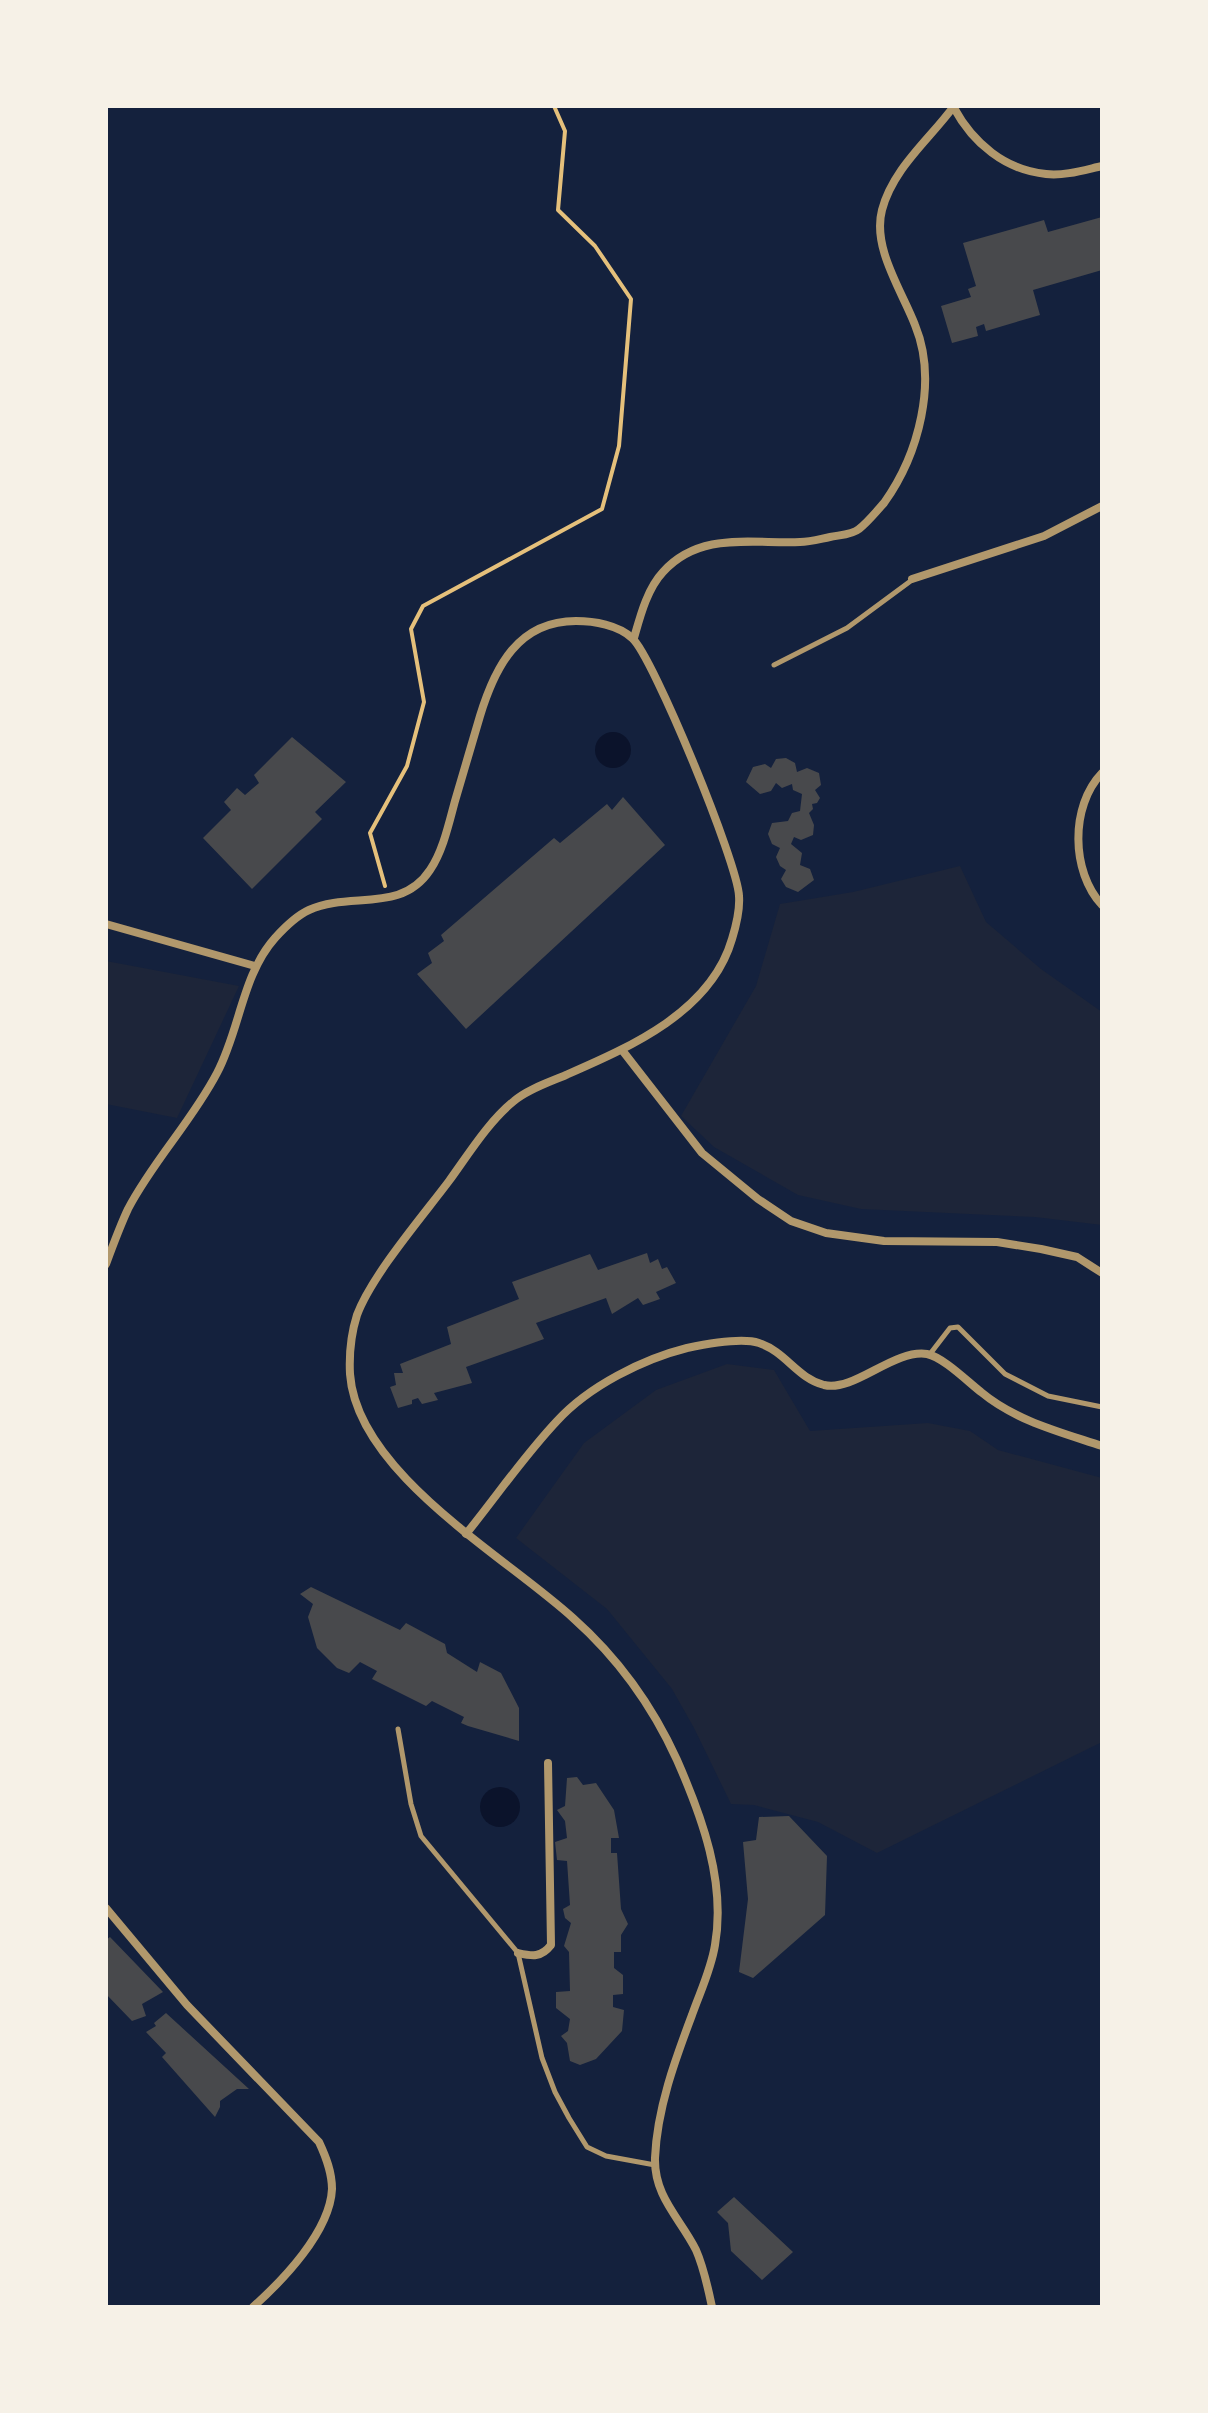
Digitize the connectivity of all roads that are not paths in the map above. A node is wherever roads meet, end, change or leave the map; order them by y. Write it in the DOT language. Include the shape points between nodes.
graph roads {
  1 [pos="954,107"];
  2 [pos="1102,166"];
  3 [pos="1102,506"];
  4 [pos="912,579"];
  5 [pos="634,638"];
  6 [pos="774,665"];
  7 [pos="1102,773"];
  8 [pos="1102,905"];
  9 [pos="106,924"];
  10 [pos="255,966"];
  11 [pos="622,1050"];
  12 [pos="106,1264"];
  13 [pos="1102,1273"];
  14 [pos="929,1354"];
  15 [pos="1102,1407"];
  16 [pos="1102,1446"];
  17 [pos="466,1534"];
  18 [pos="398,1729"];
  19 [pos="548,1763"];
  20 [pos="106,1908"];
  21 [pos="518,1953"];
  22 [pos="655,2165"];
  23 [pos="253,2307"];
  24 [pos="712,2307"];
  1 -- 2 [label="street" via="967,132 1020,168 1047,174"];
  1 -- 5 [label="street" via="907,162 881,212 887,258 926,357 917,435 883,504 857,531 802,542 720,541 689,553 662,572"];
  3 -- 4 [label="street" via="1044,536"];
  4 -- 6 [label="lane" via="847,628"];
  5 -- 10 [label="street" via="598,621 560,621 525,636 492,678 447,833 430,870 412,889 389,900 311,909 271,942"];
  5 -- 11 [label="street" via="724,838 740,898 718,972 698,996"];
  7 -- 8 [label="street" via="1084,803 1078,835 1087,884"];
  9 -- 10 [label="street"];
  10 -- 12 [label="street" via="219,1070 129,1208"];
  11 -- 13 [label="street" via="702,1153 791,1221 826,1233 884,1241 997,1242 1041,1249 1077,1257"];
  11 -- 17 [label="street" via="515,1099 414,1228 358,1312 349,1349 357,1413 398,1471"];
  14 -- 15 [label="lane" via="950,1328 958,1327 1005,1374 1048,1396"];
  14 -- 16 [label="street" via="1024,1419"];
  14 -- 17 [label="street" via="907,1355 828,1386 803,1378 784,1356 757,1342 708,1343 657,1356 607,1381 558,1419"];
  17 -- 22 [label="street" via="576,1620 618,1663 675,1756 713,1863 715,1946 668,2086"];
  18 -- 21 [label="lane" via="421,1836"];
  19 -- 21 [label="street" via="551,1945 536,1956"];
  20 -- 23 [label="street" via="187,2005 319,2142 329,2163 332,2191 309,2246"];
  21 -- 22 [label="lane" via="542,2058 587,2147"];
  22 -- 24 [label="street" via="659,2190 695,2248"];
}
